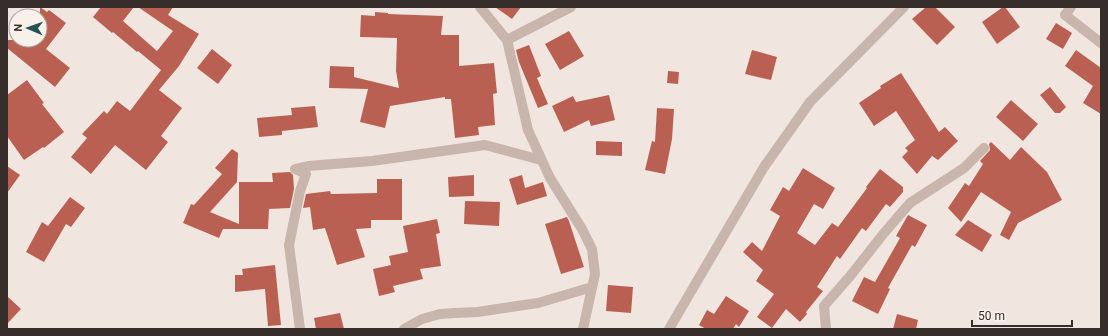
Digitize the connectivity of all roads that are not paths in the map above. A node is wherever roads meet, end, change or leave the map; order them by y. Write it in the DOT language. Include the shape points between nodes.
graph roads {
  1 [pos="480,7"];
  2 [pos="571,7"];
  3 [pos="904,7"];
  4 [pos="1071,7"];
  5 [pos="506,40"];
  6 [pos="1101,43"];
  7 [pos="984,148"];
  8 [pos="541,160"];
  9 [pos="592,287"];
  10 [pos="300,329"];
  11 [pos="404,329"];
  12 [pos="583,329"];
  13 [pos="669,329"];
  14 [pos="826,329"];
  1 -- 5 [label="street"];
  2 -- 5 [label="street"];
  3 -- 13 [label="street" via="810,102 764,167"];
  4 -- 6 [label="street" via="1066,15"];
  5 -- 8 [label="street" via="528,130"];
  7 -- 14 [label="street" via="964,168 910,203 824,306"];
  8 -- 9 [label="street" via="592,249 595,274"];
  8 -- 10 [label="street" via="485,145 295,169 306,174 289,245"];
  9 -- 11 [label="street" via="538,303 477,312 440,314 422,319"];
  9 -- 12 [label="street"];
}
